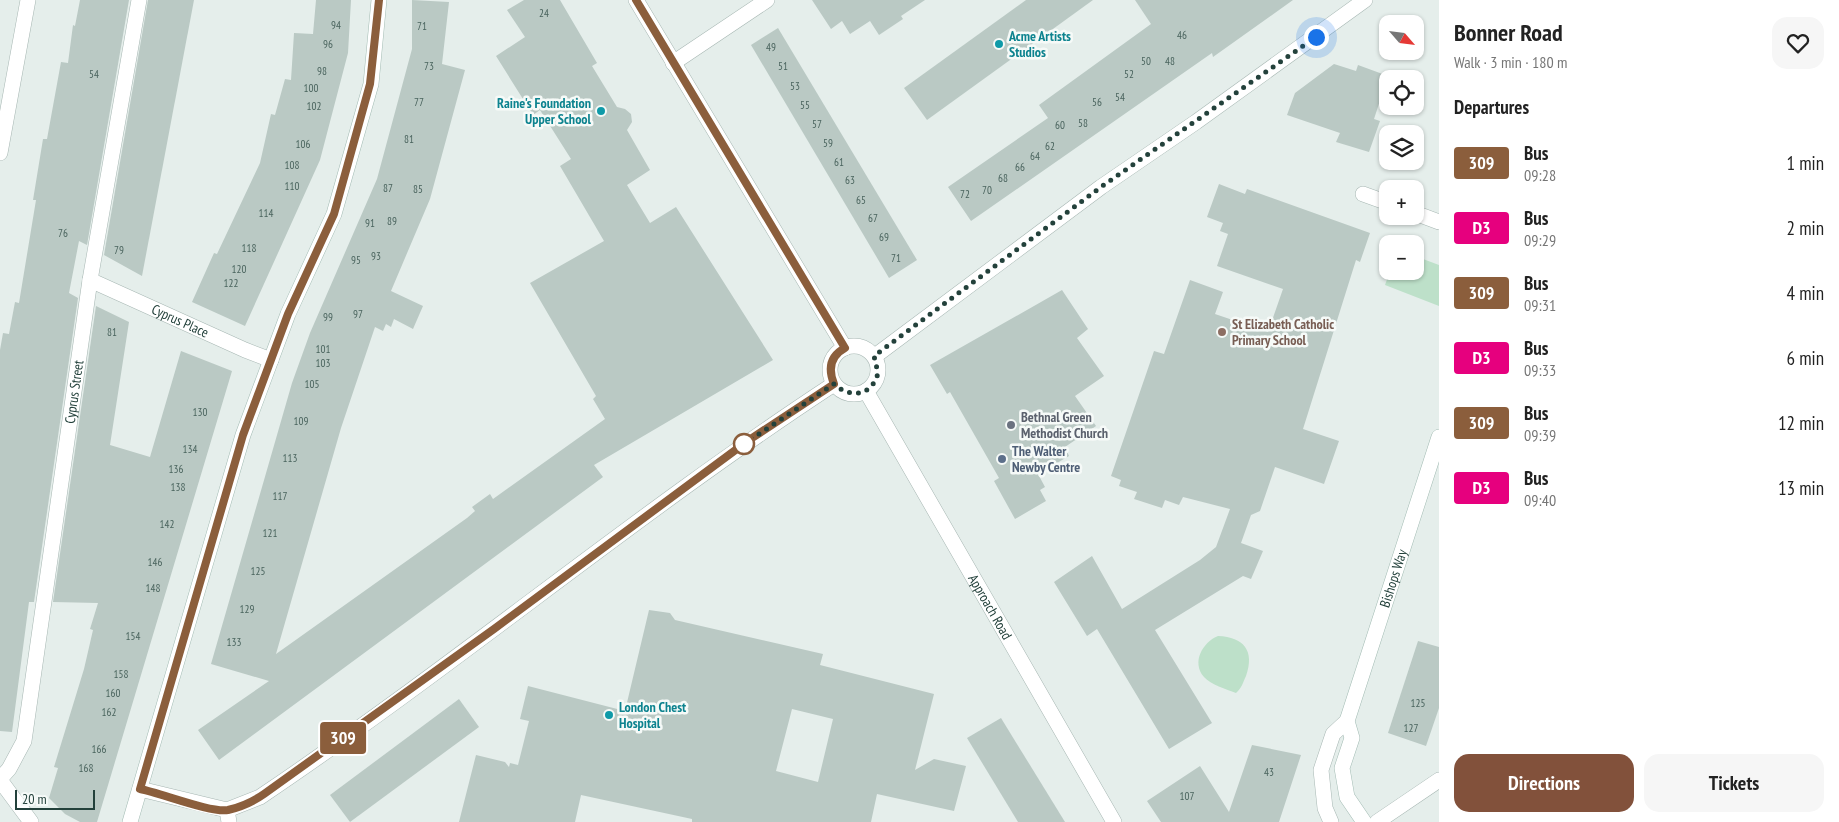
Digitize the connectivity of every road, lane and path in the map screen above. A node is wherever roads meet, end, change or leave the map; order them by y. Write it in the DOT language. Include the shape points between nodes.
graph roads {
  1 [pos="28,0"];
  2 [pos="139,0"];
  3 [pos="379,0"];
  4 [pos="636,0"];
  5 [pos="767,0"];
  6 [pos="1365,0"];
  7 [pos="673,63"];
  8 [pos="0,153"];
  9 [pos="1363,194"];
  10 [pos="1379,200"];
  11 [pos="1424,216"];
  12 [pos="1439,222"];
  13 [pos="90,280"];
  14 [pos="845,348"];
  15 [pos="874,356"];
  16 [pos="271,360"];
  17 [pos="834,384"];
  18 [pos="866,391"];
  19 [pos="1439,437"];
  20 [pos="1347,721"];
  21 [pos="0,780"];
  22 [pos="1439,780"];
  23 [pos="140,789"];
  24 [pos="228,816"];
  25 [pos="1110,816"];
  26 [pos="31,822"];
  27 [pos="130,822"];
  28 [pos="1331,822"];
  29 [pos="1364,822"];
  30 [pos="1377,822"];
  1 -- 8 [label="street"];
  2 -- 13 [label="street, Cyprus Street"];
  3 -- 16 [label="street" via="370,84 334,214"];
  4 -- 7 [label="street"];
  5 -- 7 [label="street"];
  6 -- 15 [label="street"];
  7 -- 14 [label="street"];
  9 -- 10 [label="street"];
  11 -- 12 [label="street"];
  13 -- 16 [label="street, Cyprus Place"];
  13 -- 21 [label="street, Cyprus Street" via="24,742 10,769"];
  14 -- 15 [label="street" via="859,346"];
  14 -- 17 [label="street" via="830,366"];
  15 -- 18 [label="street" via="878,373 874,384"];
  16 -- 23 [label="street" via="243,435"];
  17 -- 18 [label="street" via="851,394"];
  17 -- 24 [label="street" via="749,440 494,629 273,788"];
  18 -- 25 [label="street, Approach Road"];
  19 -- 20 [label="street, Bishops Way"];
  20 -- 28 [label="street, Bishops Way" via="1333,734 1321,770 1325,808"];
  20 -- 29 [label="street, Bishops Way" via="1352,738 1342,768 1347,797"];
  21 -- 26 [label="street"];
  22 -- 30 [label="street"];
  23 -- 24 [label="street"];
  23 -- 27 [label="street"];
}
